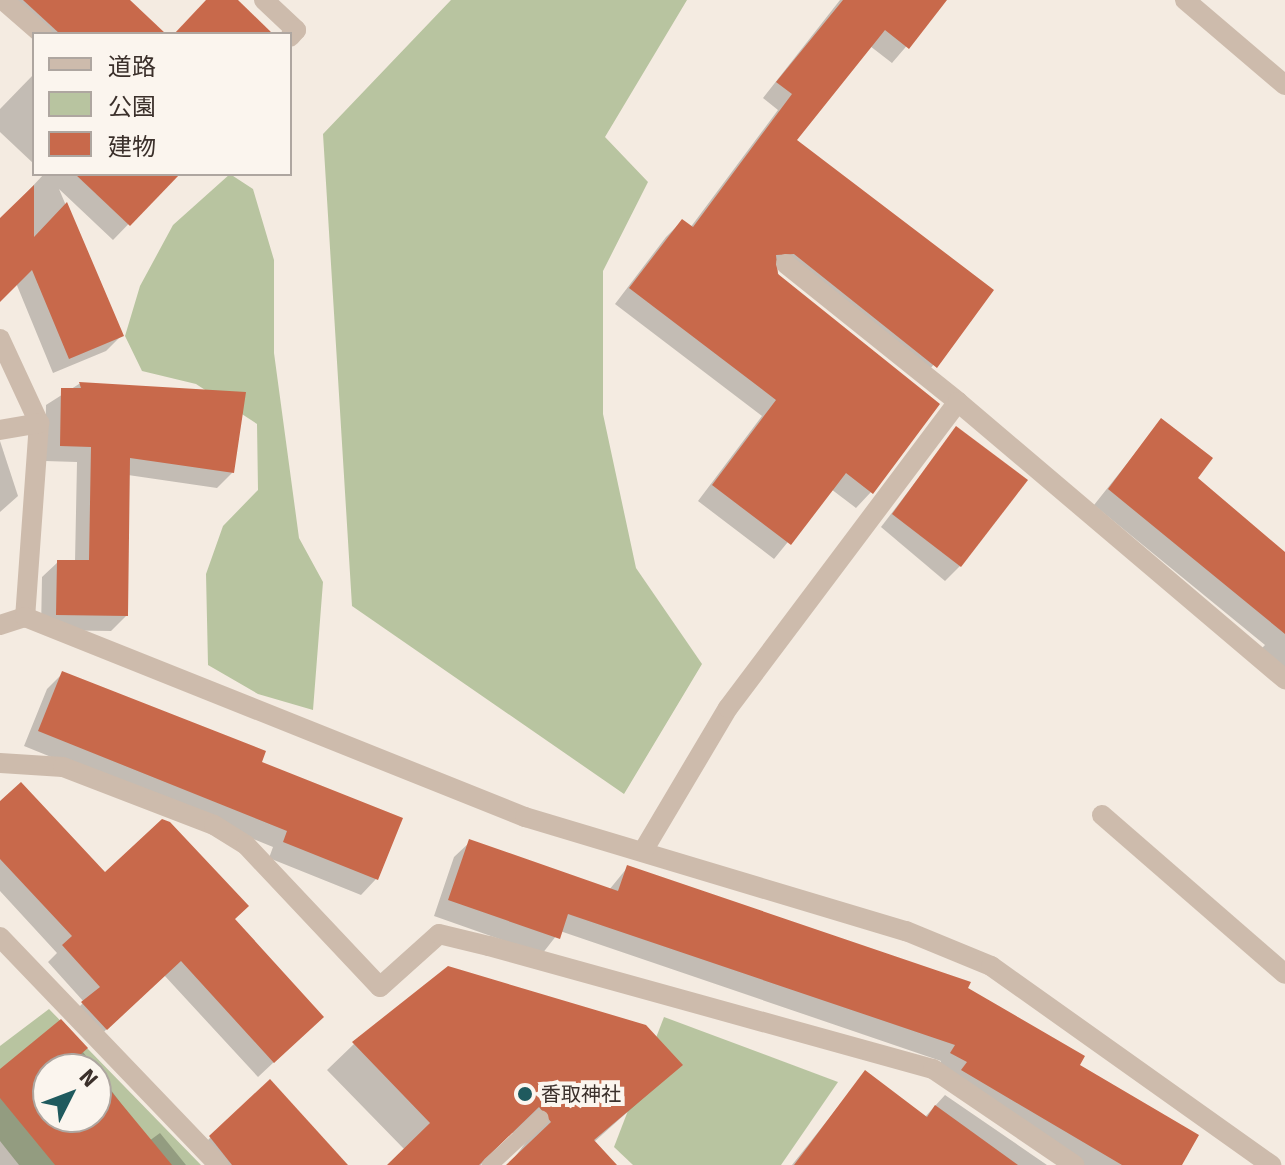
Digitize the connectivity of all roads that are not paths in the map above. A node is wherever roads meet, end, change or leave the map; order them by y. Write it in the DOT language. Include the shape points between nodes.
graph roads {
  1 [pos="3,0"];
  2 [pos="264,0"];
  3 [pos="1192,2"];
  4 [pos="40,32"];
  5 [pos="292,35"];
  6 [pos="1285,85"];
  7 [pos="786,264"];
  8 [pos="0,339"];
  9 [pos="958,402"];
  10 [pos="39,423"];
  11 [pos="0,430"];
  12 [pos="25,617"];
  13 [pos="0,625"];
  14 [pos="1285,679"];
  15 [pos="0,763"];
  16 [pos="1102,815"];
  17 [pos="643,851"];
  18 [pos="0,937"];
  19 [pos="1285,974"];
  20 [pos="541,1118"];
  21 [pos="219,1165"];
  22 [pos="490,1165"];
  23 [pos="1074,1165"];
  24 [pos="1271,1165"];
  1 -- 4 [label="street"];
  2 -- 5 [label="street" via="296,30"];
  3 -- 6 [label="street"];
  7 -- 9 [label="street"];
  8 -- 10 [label="street"];
  9 -- 14 [label="street"];
  9 -- 17 [label="street" via="728,708"];
  10 -- 11 [label="street"];
  10 -- 12 [label="street"];
  12 -- 13 [label="street"];
  12 -- 17 [label="street" via="525,817"];
  15 -- 23 [label="street" via="63,767 214,825 246,845 380,987 439,934 489,946 933,1069"];
  16 -- 19 [label="street"];
  17 -- 24 [label="street" via="906,931 991,966"];
  18 -- 21 [label="street"];
  20 -- 22 [label="lane"];
}
